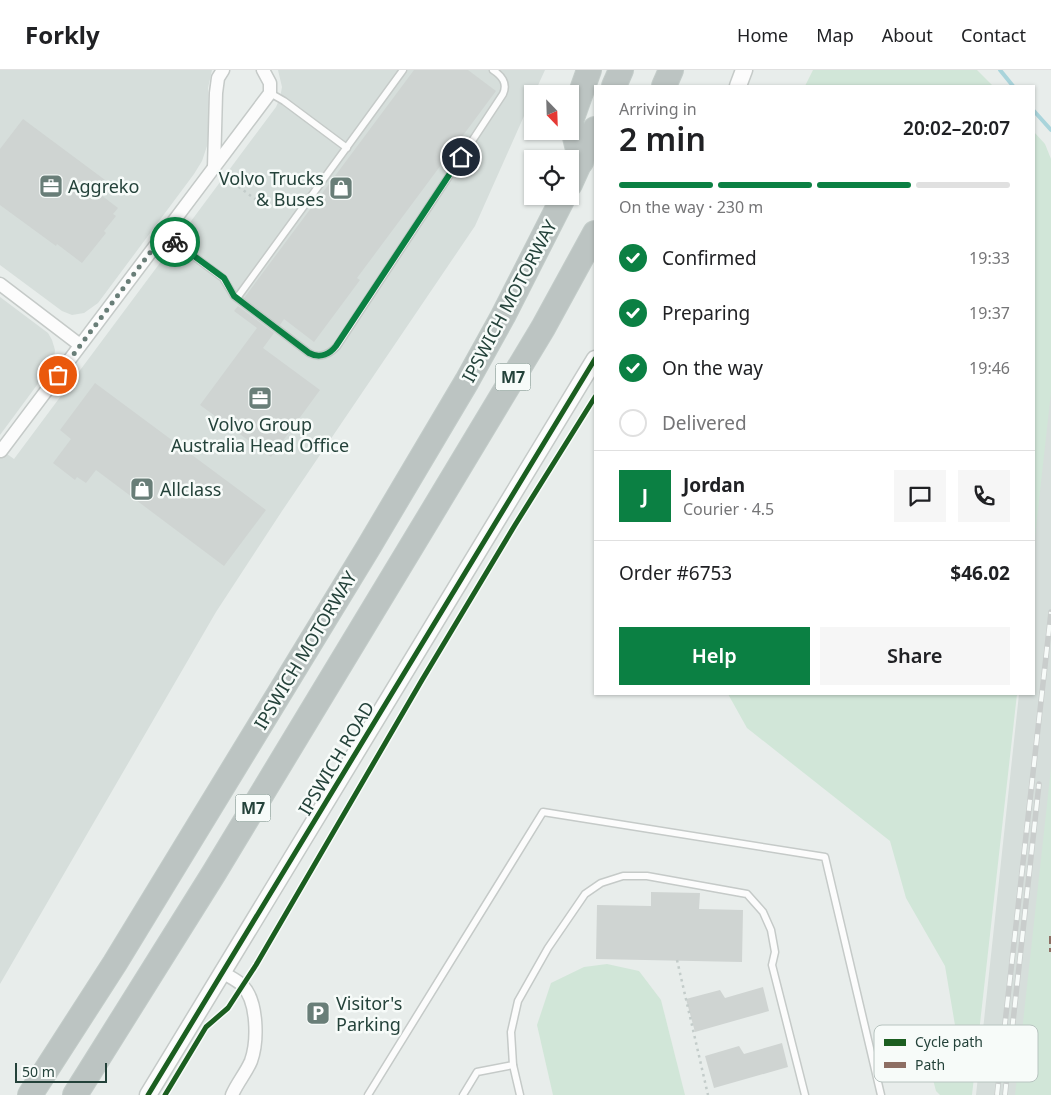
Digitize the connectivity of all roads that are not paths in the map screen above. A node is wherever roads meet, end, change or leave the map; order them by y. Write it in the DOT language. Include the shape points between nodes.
graph roads {
  1 [pos="223,70"];
  2 [pos="263,70"];
  3 [pos="402,70"];
  4 [pos="493,70"];
  5 [pos="589,70"];
  6 [pos="621,70"];
  7 [pos="671,70"];
  8 [pos="744,70"];
  9 [pos="614,85"];
  10 [pos="664,85"];
  11 [pos="738,85"];
  12 [pos="270,93"];
  13 [pos="594,131"];
  14 [pos="347,148"];
  15 [pos="581,162"];
  16 [pos="579,166"];
  17 [pos="214,168"];
  18 [pos="559,205"];
  19 [pos="164,234"];
  20 [pos="594,235"];
  21 [pos="0,284"];
  22 [pos="237,298"];
  23 [pos="80,344"];
  24 [pos="594,362"];
  25 [pos="1,451"];
  26 [pos="222,972"];
  27 [pos="513,1065"];
  28 [pos="874,1065"];
  29 [pos="878,1082"];
  30 [pos="30,1095"];
  31 [pos="75,1095"];
  32 [pos="148,1095"];
  33 [pos="232,1095"];
  34 [pos="368,1095"];
  35 [pos="463,1095"];
  36 [pos="520,1095"];
  37 [pos="805,1095"];
  38 [pos="881,1095"];
  1 -- 17 [label="street" via="216,93"];
  2 -- 12 [label="street" via="270,83"];
  3 -- 14 [label="lane"];
  4 -- 22 [label="lane" via="504,81 504,92 332,350 324,355 313,355"];
  5 -- 15 [label="highway" via="571,122"];
  6 -- 9 [label="highway"];
  7 -- 10 [label="highway"];
  8 -- 11 [label="street"];
  12 -- 14 [label="lane"];
  12 -- 17 [label="street"];
  13 -- 15 [label="highway"];
  14 -- 22 [label="lane"];
  15 -- 16 [label="highway"];
  17 -- 19 [label="street"];
  18 -- 30 [label="highway, IPSWICH MOTORWAY / M7" via="462,390 115,963"];
  19 -- 22 [label="lane" via="224,278"];
  19 -- 23 [label="street"];
  20 -- 31 [label="highway, M7" via="543,328 428,519"];
  21 -- 23 [label="street"];
  23 -- 25 [label="street"];
  24 -- 26 [label="street, IPSWICH ROAD"];
  26 -- 32 [label="street, IPSWICH ROAD"];
  26 -- 33 [label="street" via="242,985 253,1008 256,1026 251,1061"];
  27 -- 35 [label="lane" via="478,1072"];
  27 -- 36 [label="lane"];
  27 -- 37 [label="lane" via="511,1032 518,1000 585,894 601,883 623,876 646,876 747,894 763,912 771,930 775,952 772,965"];
  28 -- 34 [label="lane" via="825,857 543,812"];
  29 -- 38 [label="lane"];
}
